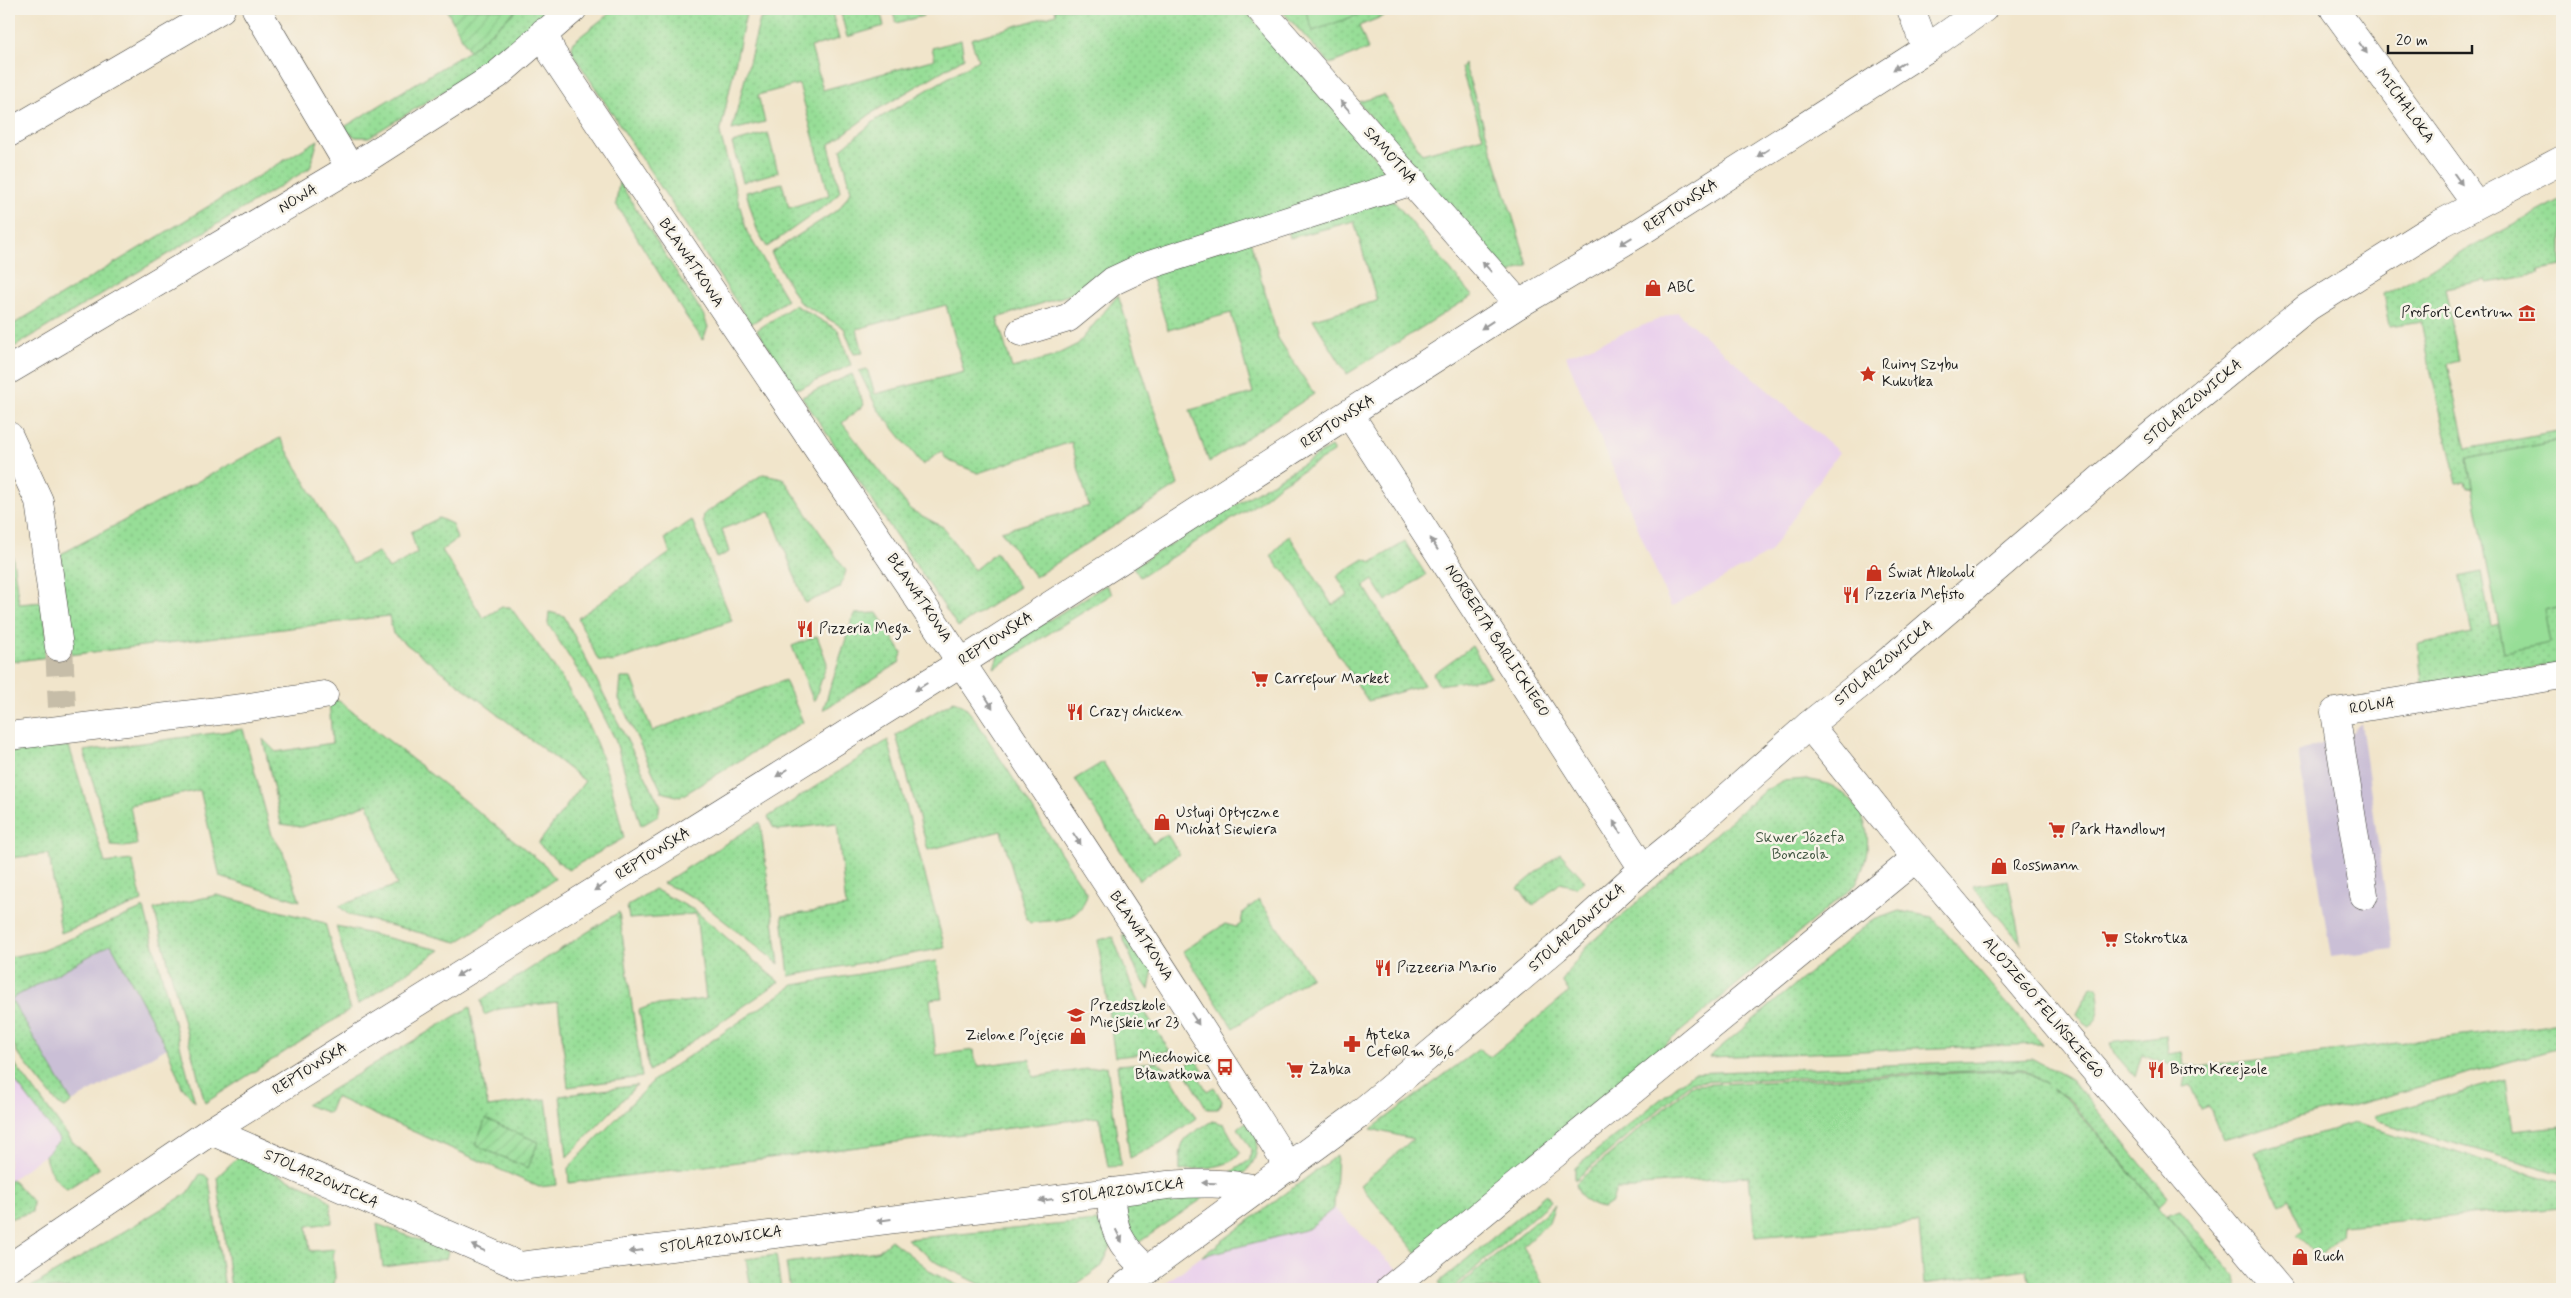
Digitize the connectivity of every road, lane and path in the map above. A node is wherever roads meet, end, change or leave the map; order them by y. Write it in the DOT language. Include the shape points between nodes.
graph roads {
  1 [pos="221,9"];
  2 [pos="256,9"];
  3 [pos="573,9"];
  4 [pos="1260,9"];
  5 [pos="1912,9"];
  6 [pos="1983,9"];
  7 [pos="2334,9"];
  8 [pos="544,32"];
  9 [pos="1926,49"];
  10 [pos="9,133"];
  11 [pos="2562,160"];
  12 [pos="350,168"];
  13 [pos="1413,181"];
  14 [pos="2476,204"];
  15 [pos="1519,304"];
  16 [pos="1020,332"];
  17 [pos="9,370"];
  18 [pos="1350,415"];
  19 [pos="9,436"];
  20 [pos="58,647"];
  21 [pos="962,662"];
  22 [pos="2562,676"];
  23 [pos="324,694"];
  24 [pos="1809,725"];
  25 [pos="9,736"];
  26 [pos="1916,858"];
  27 [pos="1643,868"];
  28 [pos="2364,895"];
  29 [pos="211,1131"];
  30 [pos="1289,1168"];
  31 [pos="1257,1189"];
  32 [pos="1111,1192"];
  33 [pos="9,1268"];
  34 [pos="1148,1270"];
  35 [pos="1122,1289"];
  36 [pos="1390,1289"];
  37 [pos="2279,1289"];
  1 -- 10 [label="street"];
  2 -- 12 [label="street"];
  3 -- 8 [label="street, NOWA"];
  13 -- 4 [label="street, SAMOTNA, one-way"];
  5 -- 9 [label="street"];
  6 -- 9 [label="street, REPTOWSKA"];
  7 -- 14 [label="street, MICHALOKA, one-way"];
  8 -- 12 [label="street, NOWA" via="497,74"];
  8 -- 21 [label="street, BŁAWATKOWA" via="563,70"];
  9 -- 15 [label="street, REPTOWSKA, one-way" via="1637,234"];
  11 -- 14 [label="street, STOLARZOWICKA"];
  12 -- 17 [label="street, NOWA"];
  15 -- 13 [label="street, SAMOTNA, one-way"];
  13 -- 16 [label="street" via="1143,267 1112,281 1068,318"];
  14 -- 24 [label="street, STOLARZOWICKA" via="2308,307"];
  15 -- 18 [label="street, REPTOWSKA, one-way"];
  18 -- 21 [label="street, REPTOWSKA"];
  27 -- 18 [label="street, NORBERTA BARLICKIEGO, one-way"];
  19 -- 20 [label="street" via="39,501"];
  21 -- 29 [label="street, REPTOWSKA, one-way"];
  21 -- 30 [label="street, BŁAWATKOWA, one-way"];
  22 -- 28 [label="street, ROLNA" via="2335,712"];
  23 -- 25 [label="street" via="243,708 64,718"];
  24 -- 26 [label="street, ALOJZEGO FELIŃSKIEGO"];
  24 -- 27 [label="street, STOLARZOWICKA"];
  26 -- 36 [label="street"];
  26 -- 37 [label="street, ALOJZEGO FELIŃSKIEGO"];
  27 -- 30 [label="street, STOLARZOWICKA" via="1470,1022"];
  32 -- 29 [label="street, STOLARZOWICKA, one-way" via="520,1266"];
  29 -- 33 [label="street, REPTOWSKA"];
  30 -- 31 [label="street, STOLARZOWICKA"];
  31 -- 32 [label="street, STOLARZOWICKA, one-way" via="1206,1182"];
  31 -- 34 [label="street, STOLARZOWICKA"];
  32 -- 34 [label="street, one-way" via="1111,1214 1117,1234 1129,1254"];
  34 -- 35 [label="street, STOLARZOWICKA"];
}
